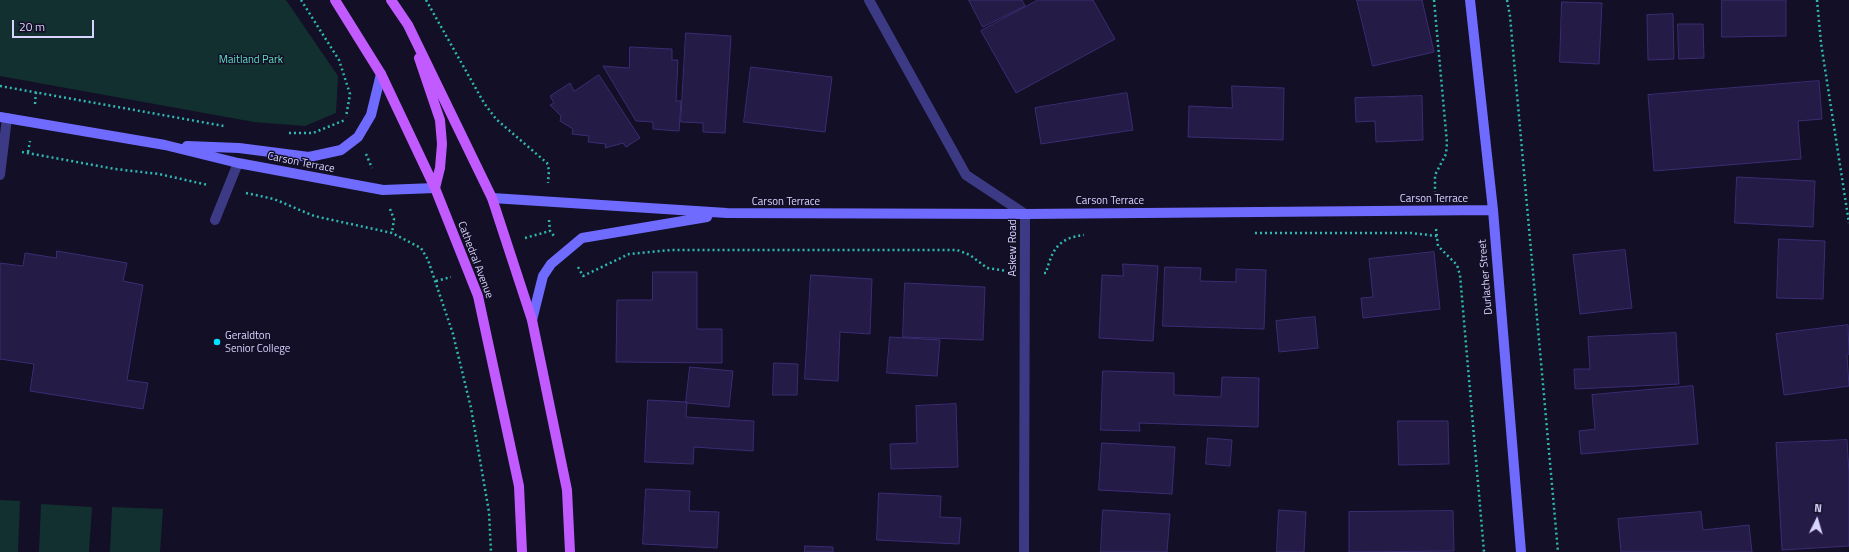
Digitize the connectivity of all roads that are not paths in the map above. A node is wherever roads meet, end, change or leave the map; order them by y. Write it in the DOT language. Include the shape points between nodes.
graph roads {
  1 [pos="335,0"];
  2 [pos="391,0"];
  3 [pos="869,0"];
  4 [pos="1470,0"];
  5 [pos="408,25"];
  6 [pos="382,74"];
  7 [pos="4,117"];
  8 [pos="165,145"];
  9 [pos="238,163"];
  10 [pos="0,175"];
  11 [pos="435,188"];
  12 [pos="492,198"];
  13 [pos="1493,210"];
  14 [pos="727,214"];
  15 [pos="1025,214"];
  16 [pos="215,220"];
  17 [pos="532,320"];
  18 [pos="522,552"];
  19 [pos="570,552"];
  20 [pos="1024,552"];
  21 [pos="1521,552"];
  1 -- 6 [label="main road, Cathedral Avenue"];
  2 -- 5 [label="main road"];
  3 -- 15 [label="street, Askew Road" via="966,175"];
  4 -- 13 [label="main road, Durlacher Street"];
  5 -- 11 [label="main road" via="440,120 442,144"];
  5 -- 12 [label="main road"];
  6 -- 8 [label="main road, Carson Terrace" via="371,115 358,137 341,150 309,157 239,148"];
  6 -- 11 [label="main road, Cathedral Avenue"];
  7 -- 8 [label="main road, Carson Terrace"];
  7 -- 10 [label="street"];
  8 -- 9 [label="main road, Carson Terrace"];
  9 -- 11 [label="main road, Carson Terrace" via="382,190"];
  9 -- 16 [label="street"];
  11 -- 18 [label="main road, Cathedral Avenue" via="478,296 518,486"];
  12 -- 14 [label="main road, Carson Terrace"];
  12 -- 17 [label="main road"];
  13 -- 15 [label="main road, Carson Terrace"];
  13 -- 21 [label="main road, Durlacher Street"];
  14 -- 15 [label="main road, Carson Terrace"];
  14 -- 17 [label="main road, Carson Terrace" via="582,238 551,264 543,276"];
  15 -- 20 [label="street, Askew Road"];
  17 -- 19 [label="main road" via="567,490"];
}
